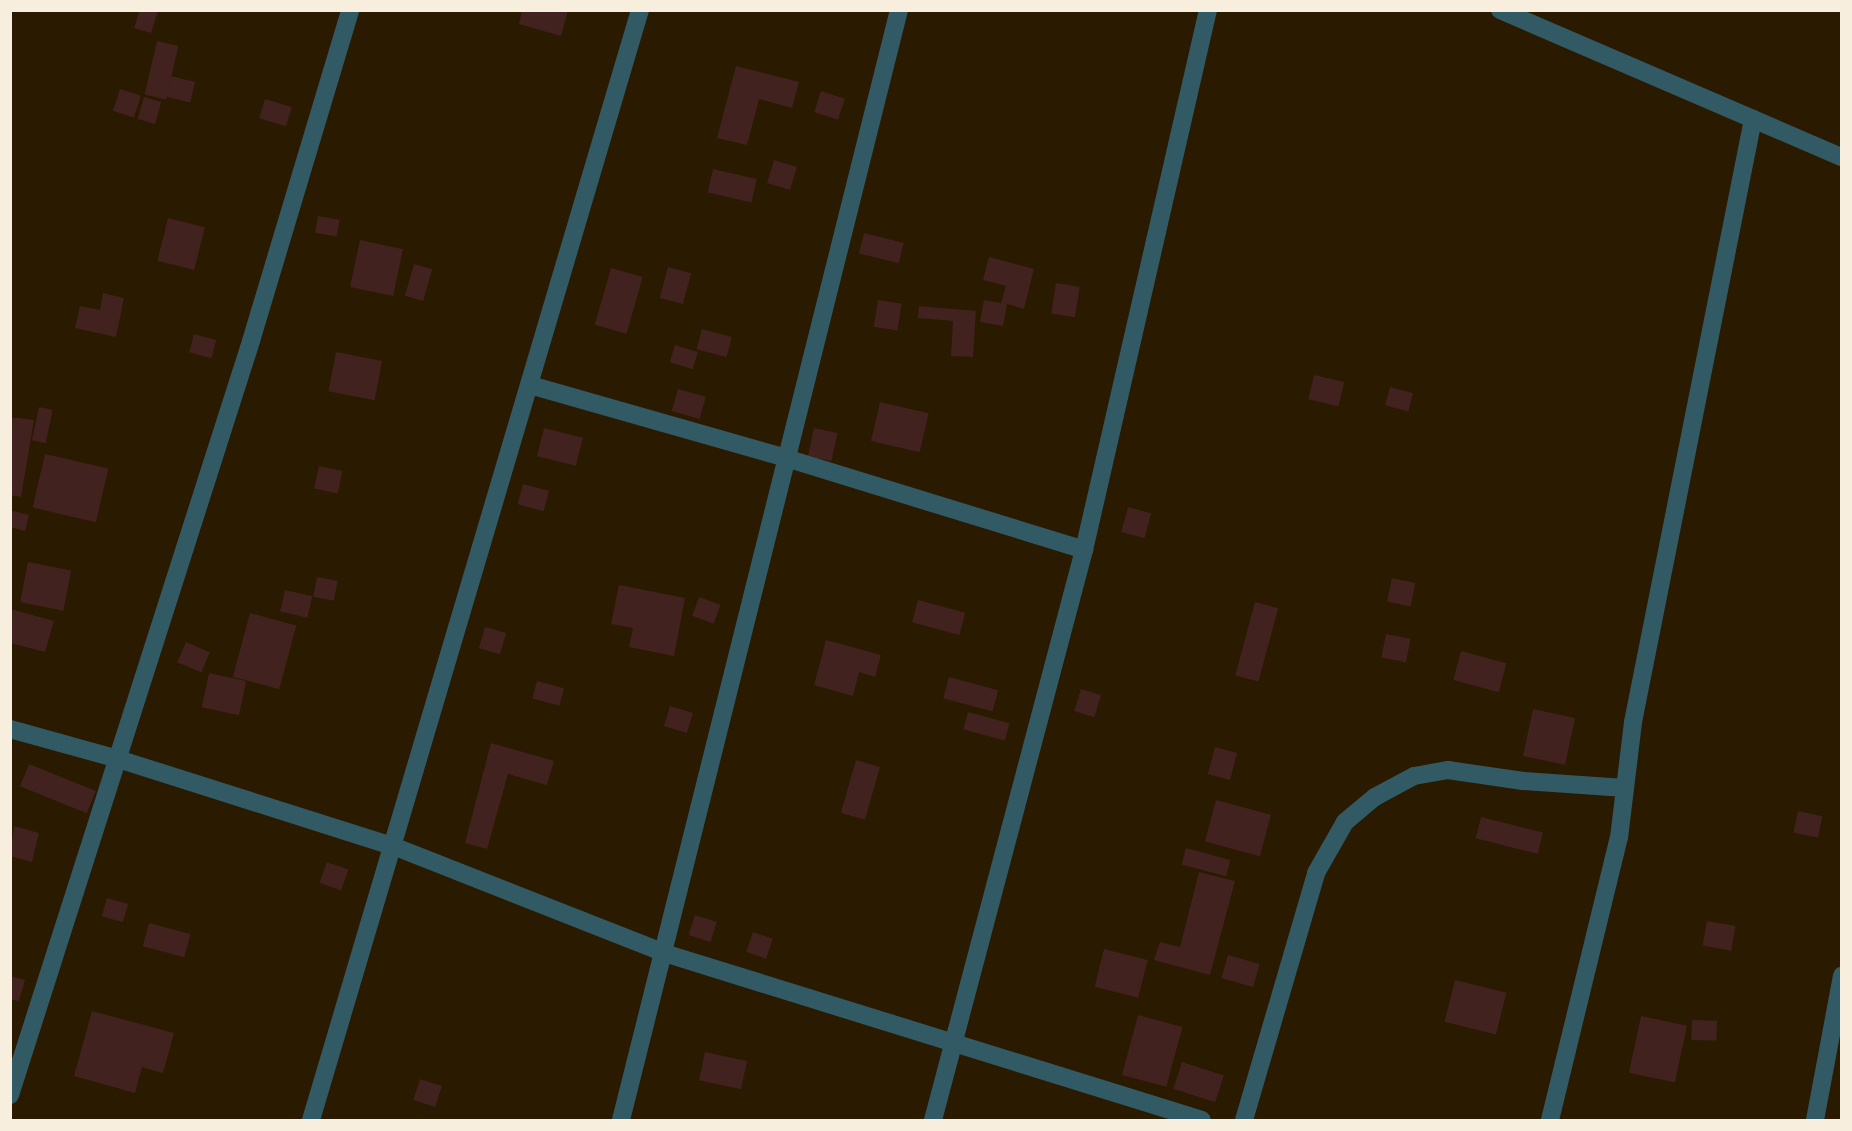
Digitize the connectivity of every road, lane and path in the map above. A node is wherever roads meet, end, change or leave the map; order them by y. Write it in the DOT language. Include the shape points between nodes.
graph roads {
  1 [pos="350,10"];
  2 [pos="640,10"];
  3 [pos="899,10"];
  4 [pos="1208,10"];
  5 [pos="1500,10"];
  6 [pos="1753,119"];
  7 [pos="1842,157"];
  8 [pos="530,385"];
  9 [pos="789,459"];
  10 [pos="1084,550"];
  11 [pos="10,729"];
  12 [pos="118,759"];
  13 [pos="1625,788"];
  14 [pos="393,846"];
  15 [pos="664,953"];
  16 [pos="1842,976"];
  17 [pos="954,1043"];
  18 [pos="10,1095"];
  19 [pos="311,1120"];
  20 [pos="621,1120"];
  21 [pos="933,1120"];
  22 [pos="1203,1120"];
  23 [pos="1244,1120"];
  24 [pos="1550,1120"];
  25 [pos="1815,1120"];
  1 -- 12 [label="street" via="251,340"];
  2 -- 8 [label="street"];
  3 -- 9 [label="street"];
  4 -- 10 [label="street"];
  5 -- 6 [label="street"];
  6 -- 7 [label="street"];
  6 -- 13 [label="street" via="1633,722"];
  8 -- 9 [label="street"];
  8 -- 14 [label="street"];
  9 -- 10 [label="street"];
  9 -- 15 [label="street"];
  10 -- 17 [label="street"];
  11 -- 12 [label="street"];
  12 -- 14 [label="street"];
  12 -- 18 [label="street"];
  13 -- 23 [label="street" via="1523,781 1448,770 1414,776 1375,797 1345,822 1316,873"];
  13 -- 24 [label="street" via="1619,838"];
  14 -- 15 [label="street"];
  14 -- 19 [label="street"];
  15 -- 17 [label="street"];
  15 -- 20 [label="street"];
  16 -- 25 [label="street"];
  17 -- 21 [label="street"];
  17 -- 22 [label="street"];
}
